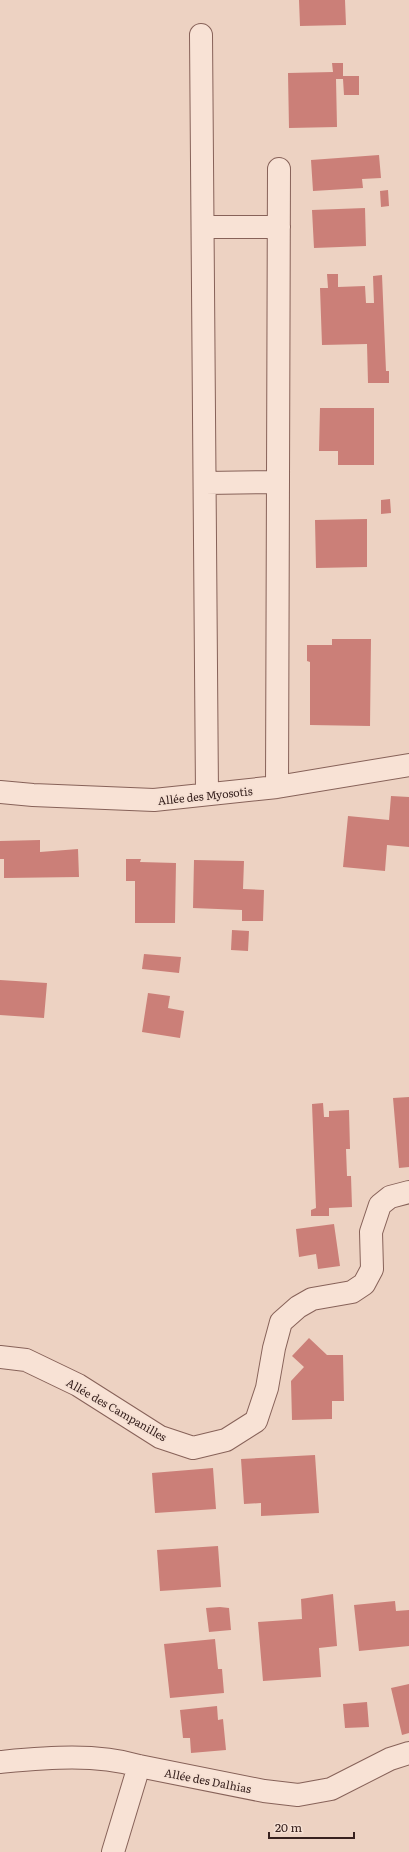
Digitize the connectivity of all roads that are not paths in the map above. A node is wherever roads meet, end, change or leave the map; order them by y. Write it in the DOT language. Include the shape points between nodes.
graph roads {
  1 [pos="201,35"];
  2 [pos="279,170"];
  3 [pos="203,227"];
  4 [pos="279,227"];
  5 [pos="278,482"];
  6 [pos="204,483"];
  7 [pos="409,765"];
  8 [pos="278,787"];
  9 [pos="0,792"];
  10 [pos="207,794"];
  11 [pos="409,1192"];
  12 [pos="0,1356"];
  13 [pos="409,1753"];
  14 [pos="0,1762"];
  15 [pos="139,1766"];
  16 [pos="113,1852"];
  1 -- 3 [label="street"];
  2 -- 4 [label="street"];
  3 -- 4 [label="street"];
  3 -- 6 [label="street"];
  4 -- 5 [label="street"];
  5 -- 6 [label="street"];
  5 -- 8 [label="street"];
  6 -- 10 [label="street"];
  7 -- 8 [label="street, Allée des Myosotis"];
  8 -- 10 [label="street, Allée des Myosotis"];
  9 -- 10 [label="street, Allée des Myosotis" via="154,800"];
  11 -- 12 [label="street, Allée des Campanilles" via="390,1197 380,1205 371,1232 372,1269 364,1284 352,1292 312,1300 298,1307 281,1322 267,1388 256,1421 226,1440 193,1448 160,1437 78,1385 26,1360"];
  13 -- 15 [label="street, Allée des Dalhias" via="331,1789 298,1795 264,1791"];
  14 -- 15 [label="street, Allée des Dalhias" via="50,1758 121,1760"];
  15 -- 16 [label="street"];
}
